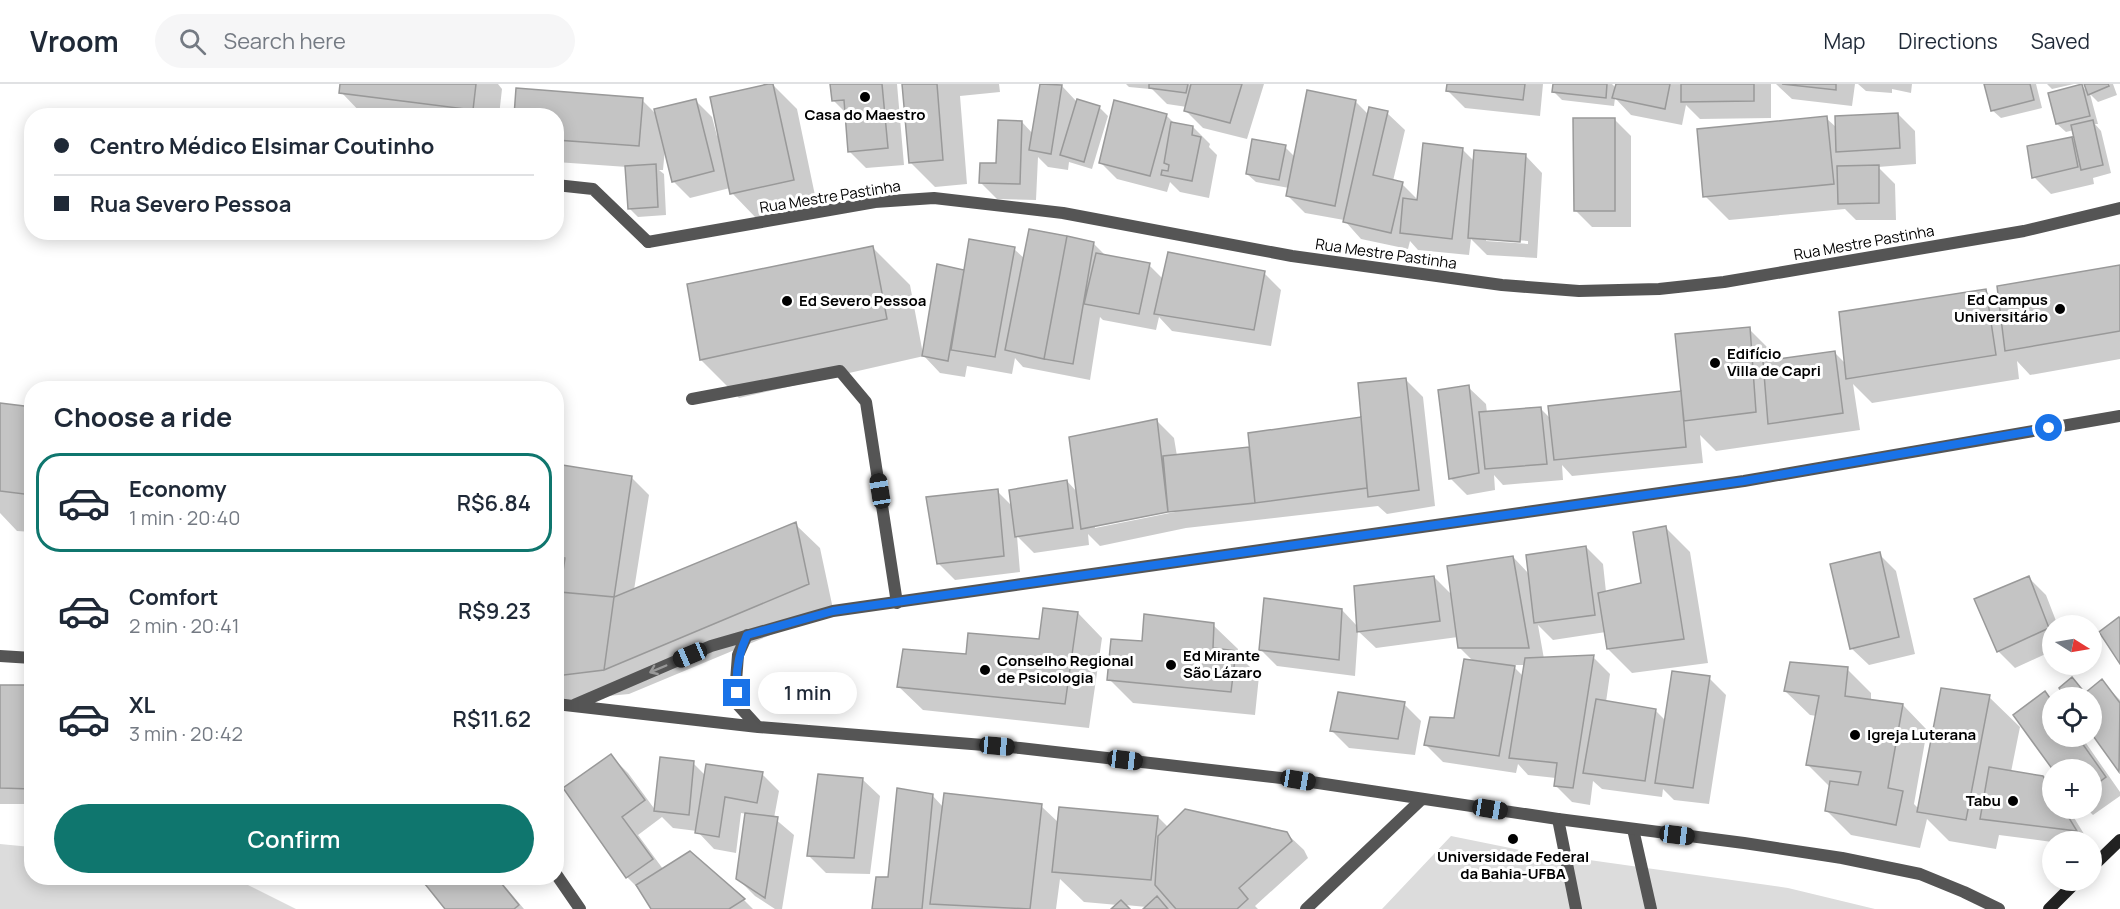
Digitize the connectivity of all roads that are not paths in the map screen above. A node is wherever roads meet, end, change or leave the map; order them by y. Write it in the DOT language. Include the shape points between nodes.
graph roads {
  1 [pos="564,186"];
  2 [pos="2120,208"];
  3 [pos="692,399"];
  4 [pos="2120,416"];
  5 [pos="897,603"];
  6 [pos="747,635"];
  7 [pos="0,656"];
  8 [pos="24,658"];
  9 [pos="564,704"];
  10 [pos="574,705"];
  11 [pos="758,727"];
  12 [pos="1422,799"];
  13 [pos="1558,819"];
  14 [pos="1633,829"];
  15 [pos="2120,840"];
  16 [pos="2102,857"];
  17 [pos="564,885"];
  18 [pos="2067,891"];
  19 [pos="580,909"];
  20 [pos="1306,909"];
  21 [pos="1576,909"];
  22 [pos="1651,909"];
  23 [pos="1999,909"];
  24 [pos="2049,909"];
  1 -- 2 [label="street, Rua Mestre Pastinha" via="593,189 648,242 876,202 934,198 1064,213 1292,256 1490,284 1579,291 1648,290 1724,282 2024,231"];
  3 -- 5 [label="street" via="840,371 866,402"];
  4 -- 5 [label="street" via="1744,481"];
  5 -- 6 [label="street" via="833,611"];
  6 -- 10 [label="street, one-way" via="711,646"];
  6 -- 11 [label="street" via="738,655 738,705"];
  7 -- 8 [label="street"];
  9 -- 10 [label="street"];
  10 -- 11 [label="street"];
  11 -- 12 [label="street" via="1020,748 1298,780"];
  12 -- 13 [label="street"];
  12 -- 20 [label="street"];
  13 -- 14 [label="street"];
  13 -- 21 [label="street"];
  14 -- 22 [label="street"];
  14 -- 23 [label="street" via="1842,858 1920,874"];
  15 -- 16 [label="main road"];
  17 -- 19 [label="street"];
  18 -- 24 [label="main road"];
}
